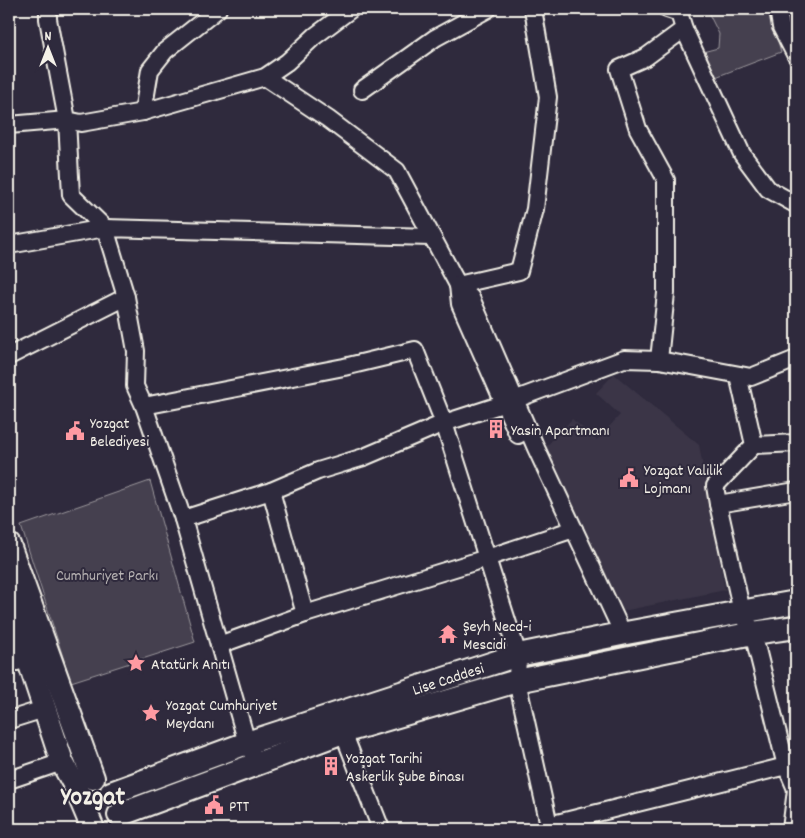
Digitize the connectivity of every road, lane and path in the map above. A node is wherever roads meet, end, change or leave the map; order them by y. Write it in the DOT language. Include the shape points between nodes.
graph roads {
  1 [pos="48,9"];
  2 [pos="218,9"];
  3 [pos="351,9"];
  4 [pos="488,9"];
  5 [pos="533,9"];
  6 [pos="778,9"];
  7 [pos="673,10"];
  8 [pos="684,29"];
  9 [pos="796,56"];
  10 [pos="265,77"];
  11 [pos="362,90"];
  12 [pos="143,112"];
  13 [pos="66,120"];
  14 [pos="9,124"];
  15 [pos="796,204"];
  16 [pos="105,228"];
  17 [pos="431,237"];
  18 [pos="9,245"];
  19 [pos="458,285"];
  20 [pos="126,297"];
  21 [pos="9,356"];
  22 [pos="796,359"];
  23 [pos="659,360"];
  24 [pos="738,375"];
  25 [pos="509,402"];
  26 [pos="144,406"];
  27 [pos="444,423"];
  28 [pos="796,443"];
  29 [pos="754,445"];
  30 [pos="796,491"];
  31 [pos="271,492"];
  32 [pos="718,504"];
  33 [pos="183,519"];
  34 [pos="569,530"];
  35 [pos="9,545"];
  36 [pos="488,558"];
  37 [pos="9,600"];
  38 [pos="796,602"];
  39 [pos="742,612"];
  40 [pos="305,614"];
  41 [pos="796,626"];
  42 [pos="753,633"];
  43 [pos="618,635"];
  44 [pos="219,646"];
  45 [pos="518,655"];
  46 [pos="18,661"];
  47 [pos="517,681"];
  48 [pos="44,709"];
  49 [pos="9,720"];
  50 [pos="343,732"];
  51 [pos="247,743"];
  52 [pos="62,762"];
  53 [pos="257,763"];
  54 [pos="786,766"];
  55 [pos="9,780"];
  56 [pos="84,782"];
  57 [pos="796,790"];
  58 [pos="111,793"];
  59 [pos="105,826"];
  60 [pos="549,827"];
  61 [pos="796,827"];
  62 [pos="380,829"];
  63 [pos="791,829"];
  1 -- 13 [label="street"];
  2 -- 12 [label="street" via="165,51 150,70"];
  3 -- 10 [label="street"];
  4 -- 11 [label="street" via="435,38"];
  5 -- 19 [label="street" via="548,97 535,209 519,271"];
  6 -- 9 [label="street" via="781,27"];
  7 -- 8 [label="street" via="679,14"];
  8 -- 15 [label="street" via="742,154 768,189"];
  8 -- 23 [label="street" via="646,57 619,69 638,129 666,180 666,293"];
  10 -- 12 [label="street"];
  10 -- 17 [label="street" via="397,171"];
  12 -- 13 [label="street" via="81,123"];
  13 -- 14 [label="street"];
  13 -- 16 [label="street" via="71,195"];
  16 -- 17 [label="street"];
  16 -- 18 [label="street"];
  16 -- 20 [label="street"];
  17 -- 19 [label="street"];
  19 -- 25 [label="street" via="460,304"];
  20 -- 21 [label="street"];
  20 -- 26 [label="street" via="136,351 135,386"];
  22 -- 24 [label="street" via="751,377"];
  23 -- 24 [label="street"];
  23 -- 25 [label="street" via="624,359"];
  24 -- 29 [label="street"];
  25 -- 27 [label="street"];
  25 -- 34 [label="street"];
  26 -- 27 [label="street" via="415,350"];
  26 -- 33 [label="street"];
  27 -- 31 [label="street"];
  27 -- 36 [label="street"];
  28 -- 29 [label="street"];
  29 -- 32 [label="street" via="715,486"];
  30 -- 32 [label="street"];
  31 -- 33 [label="street"];
  31 -- 40 [label="street"];
  32 -- 39 [label="street"];
  33 -- 44 [label="street"];
  34 -- 36 [label="street"];
  34 -- 43 [label="street"];
  35 -- 56 [label="street"];
  36 -- 40 [label="street"];
  36 -- 45 [label="street"];
  37 -- 46 [label="street"];
  38 -- 39 [label="street, Lise Caddesi"];
  39 -- 42 [label="street"];
  39 -- 43 [label="street, Lise Caddesi"];
  40 -- 44 [label="street"];
  41 -- 42 [label="street, Lise Caddesi"];
  42 -- 47 [label="street, Lise Caddesi"];
  42 -- 54 [label="street"];
  43 -- 45 [label="street, Lise Caddesi"];
  44 -- 51 [label="street"];
  45 -- 47 [label="street"];
  45 -- 51 [label="street, Lise Caddesi"];
  46 -- 48 [label="street"];
  47 -- 50 [label="street, Lise Caddesi"];
  47 -- 60 [label="street"];
  48 -- 49 [label="street"];
  48 -- 52 [label="street"];
  50 -- 53 [label="street, Lise Caddesi"];
  50 -- 62 [label="street"];
  51 -- 53 [label="street"];
  51 -- 58 [label="street, Lise Caddesi"];
  52 -- 55 [label="street"];
  52 -- 56 [label="street"];
  53 -- 59 [label="street, Lise Caddesi"];
  54 -- 57 [label="street"];
  54 -- 60 [label="street"];
  56 -- 58 [label="street"];
  56 -- 59 [label="street"];
  57 -- 63 [label="street"];
  58 -- 59 [label="street"];
  61 -- 63 [label="street"];
}
